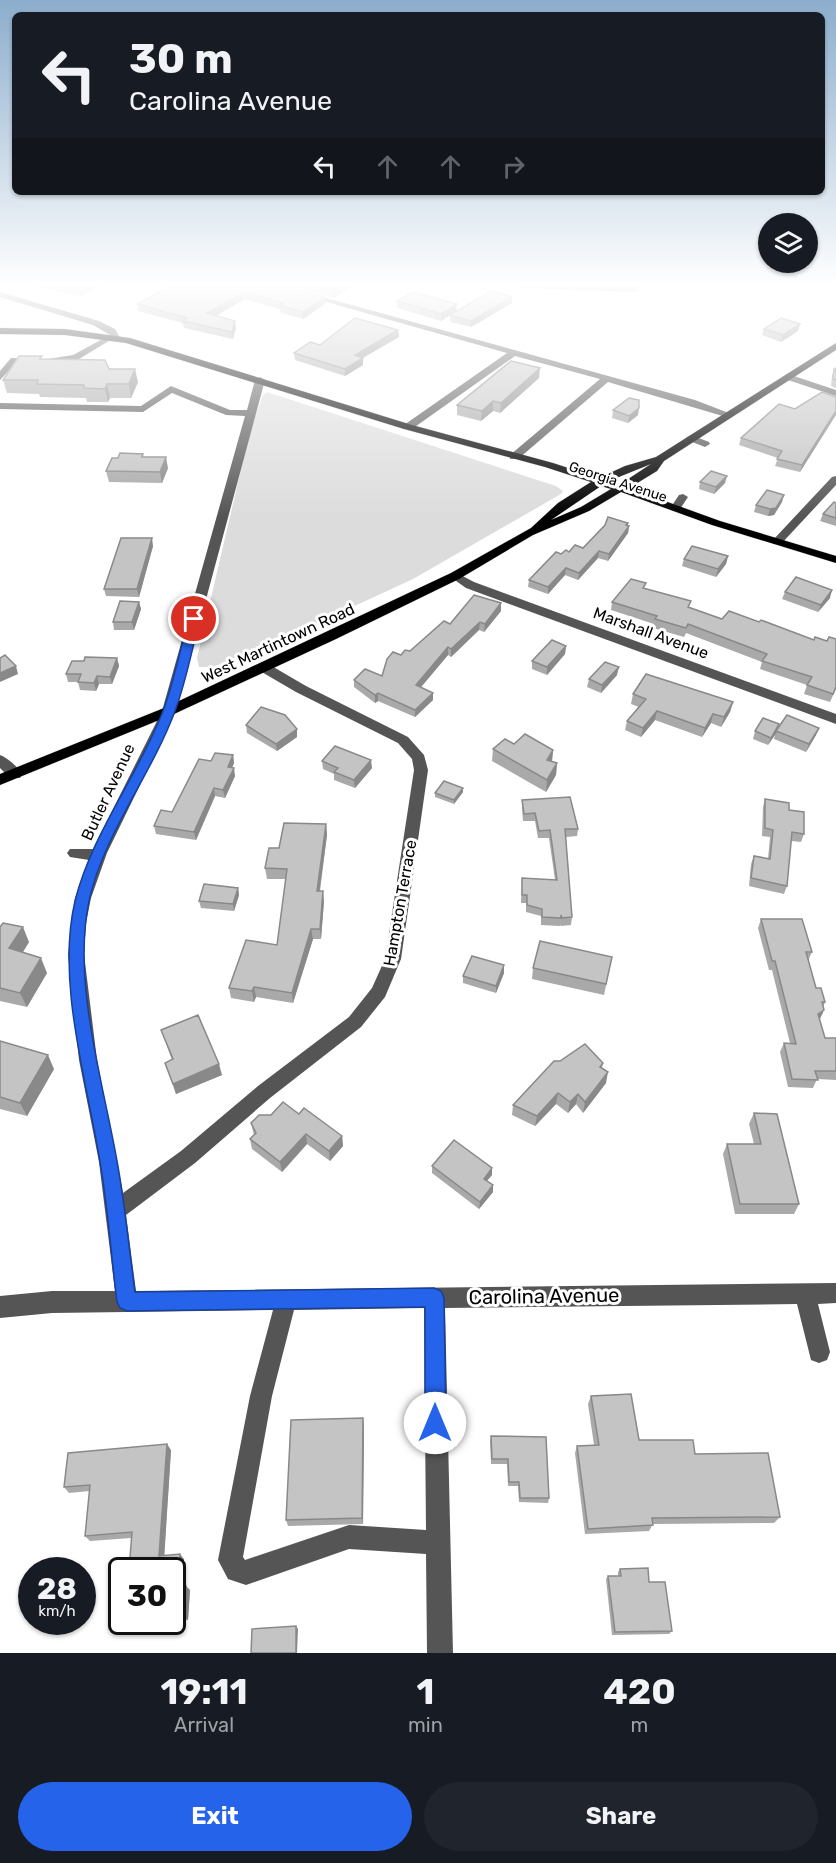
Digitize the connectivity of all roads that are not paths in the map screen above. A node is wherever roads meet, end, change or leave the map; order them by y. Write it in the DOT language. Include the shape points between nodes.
graph roads {
  1 [pos="11,363"];
  2 [pos="201,363"];
  3 [pos="499,363"];
  4 [pos="554,363"];
  5 [pos="809,363"];
  6 [pos="0,377"];
  7 [pos="788,377"];
  8 [pos="607,378"];
  9 [pos="260,380"];
  10 [pos="836,393"];
  11 [pos="0,406"];
  12 [pos="251,413"];
  13 [pos="729,415"];
  14 [pos="408,427"];
  15 [pos="691,438"];
  16 [pos="705,444"];
  17 [pos="514,457"];
  18 [pos="660,459"];
  19 [pos="836,479"];
  20 [pos="603,483"];
  21 [pos="620,488"];
  22 [pos="591,489"];
  23 [pos="609,495"];
  24 [pos="683,497"];
  25 [pos="676,507"];
  26 [pos="716,523"];
  27 [pos="529,533"];
  28 [pos="777,542"];
  29 [pos="836,560"];
  30 [pos="455,576"];
  31 [pos="265,668"];
  32 [pos="169,711"];
  33 [pos="836,719"];
  34 [pos="0,760"];
  35 [pos="15,774"];
  36 [pos="0,780"];
  37 [pos="75,853"];
  38 [pos="98,855"];
  39 [pos="115,1211"];
  40 [pos="805,1293"];
  41 [pos="836,1293"];
  42 [pos="434,1298"];
  43 [pos="286,1300"];
  44 [pos="127,1302"];
  45 [pos="0,1307"];
  46 [pos="819,1352"];
  47 [pos="437,1542"];
  48 [pos="440,1653"];
  1 -- 6 [label="street"];
  2 -- 9 [label="main road, Georgia Avenue"];
  3 -- 14 [label="street"];
  4 -- 8 [label="street"];
  5 -- 7 [label="main road"];
  7 -- 10 [label="street"];
  7 -- 13 [label="main road"];
  8 -- 13 [label="street"];
  8 -- 17 [label="street"];
  9 -- 12 [label="street, Butler Avenue"];
  9 -- 14 [label="main road, Georgia Avenue"];
  11 -- 12 [label="street" via="143,409 171,389 223,411"];
  12 -- 32 [label="street, Butler Avenue"];
  13 -- 15 [label="main road"];
  14 -- 17 [label="main road, Georgia Avenue"];
  15 -- 16 [label="street"];
  15 -- 18 [label="main road"];
  17 -- 20 [label="main road, Georgia Avenue"];
  17 -- 22 [label="main road, Georgia Avenue" via="549,475"];
  18 -- 20 [label="main road, West Martintown Road" via="639,463"];
  18 -- 21 [label="main road, West Martintown Road" via="653,469"];
  19 -- 28 [label="street"];
  20 -- 21 [label="main road, Georgia Avenue"];
  20 -- 22 [label="main road, West Martintown Road"];
  21 -- 23 [label="main road, West Martintown Road"];
  21 -- 25 [label="main road, Georgia Avenue"];
  22 -- 23 [label="main road, Georgia Avenue"];
  22 -- 27 [label="main road, West Martintown Road" via="549,514"];
  23 -- 26 [label="main road, Georgia Avenue" via="665,514"];
  23 -- 27 [label="main road, West Martintown Road"];
  24 -- 25 [label="street"];
  25 -- 26 [label="main road, Georgia Avenue"];
  26 -- 28 [label="main road, Georgia Avenue"];
  27 -- 30 [label="main road, West Martintown Road"];
  28 -- 29 [label="main road, Georgia Avenue"];
  30 -- 31 [label="main road, West Martintown Road"];
  30 -- 33 [label="street, Marshall Avenue"];
  31 -- 32 [label="main road, West Martintown Road"];
  31 -- 39 [label="street, Hampton Terrace" via="403,740 419,758 421,770 393,959 379,992 355,1022"];
  32 -- 35 [label="main road, West Martintown Road"];
  32 -- 38 [label="street, Butler Avenue"];
  34 -- 35 [label="street"];
  35 -- 36 [label="main road, West Martintown Road"];
  37 -- 38 [label="street"];
  38 -- 39 [label="street, Butler Avenue" via="83,898 76,954 88,1060"];
  39 -- 44 [label="street, Butler Avenue"];
  40 -- 41 [label="street, Carolina Avenue"];
  40 -- 42 [label="street, Carolina Avenue"];
  40 -- 46 [label="street"];
  42 -- 43 [label="street, Carolina Avenue"];
  42 -- 47 [label="street"];
  43 -- 44 [label="street, Carolina Avenue"];
  43 -- 47 [label="street" via="261,1396 230,1560 237,1570 246,1573 349,1537"];
  44 -- 45 [label="street, Carolina Avenue"];
  47 -- 48 [label="street"];
}
